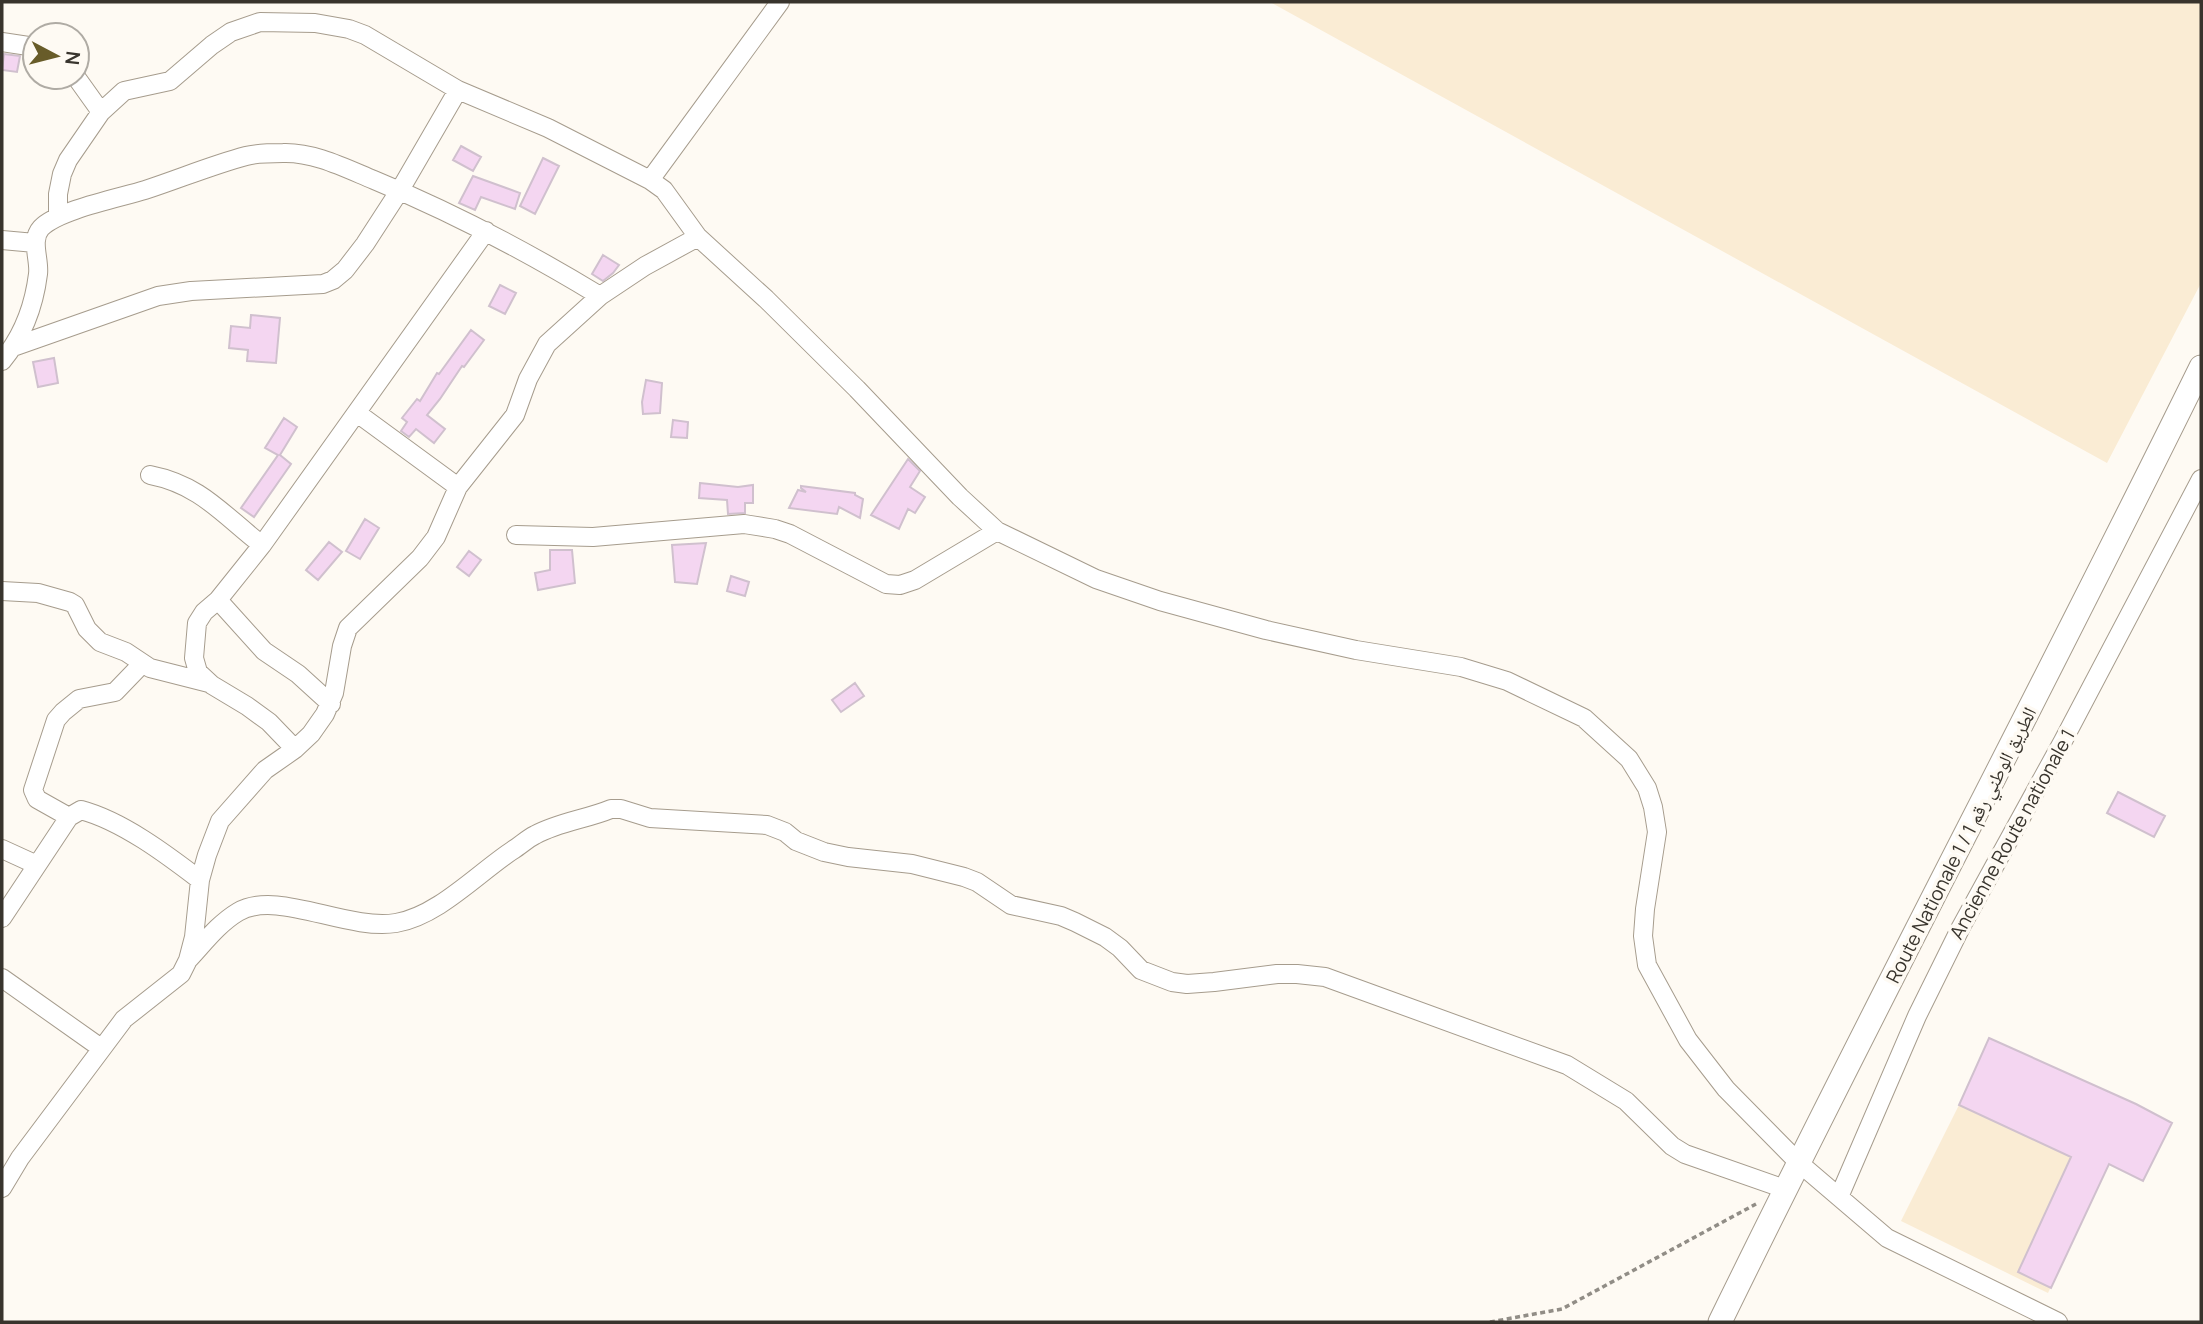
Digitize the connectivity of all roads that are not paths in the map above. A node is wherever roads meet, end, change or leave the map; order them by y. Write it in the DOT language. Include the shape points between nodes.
graph roads {
  1 [pos="780,2"];
  2 [pos="2,43"];
  3 [pos="21,45"];
  4 [pos="458,90"];
  5 [pos="86,91"];
  6 [pos="101,113"];
  7 [pos="650,180"];
  8 [pos="400,190"];
  9 [pos="58,216"];
  10 [pos="486,231"];
  11 [pos="698,237"];
  12 [pos="2,240"];
  13 [pos="35,243"];
  14 [pos="600,296"];
  15 [pos="13,347"];
  16 [pos="2,361"];
  17 [pos="2201,367"];
  18 [pos="357,413"];
  19 [pos="150,475"];
  20 [pos="2201,479"];
  21 [pos="458,487"];
  22 [pos="997,531"];
  23 [pos="516,535"];
  24 [pos="262,545"];
  25 [pos="2,591"];
  26 [pos="218,600"];
  27 [pos="142,664"];
  28 [pos="209,682"];
  29 [pos="331,704"];
  30 [pos="295,749"];
  31 [pos="69,817"];
  32 [pos="2,849"];
  33 [pos="37,865"];
  34 [pos="200,880"];
  35 [pos="2,918"];
  36 [pos="188,960"];
  37 [pos="2,978"];
  38 [pos="101,1048"];
  39 [pos="1798,1162"];
  40 [pos="2,1188"];
  41 [pos="1785,1189"];
  42 [pos="1839,1197"];
  43 [pos="1720,1322"];
  44 [pos="2058,1322"];
  1 -- 7 [label="street"];
  2 -- 3 [label="street"];
  4 -- 6 [label="street" via="349,29 260,22 231,32 170,81 124,91"];
  4 -- 7 [label="street" via="548,128"];
  4 -- 8 [label="street"];
  5 -- 6 [label="street"];
  6 -- 9 [label="street" via="62,174"];
  7 -- 11 [label="street" via="664,190"];
  8 -- 9 [label="street" via="328,160 286,153 248,155"];
  8 -- 10 [label="street"];
  8 -- 15 [label="street" via="345,270 333,280 158,296"];
  9 -- 13 [label="street" via="41,228"];
  10 -- 14 [label="street"];
  10 -- 18 [label="street"];
  11 -- 14 [label="street"];
  11 -- 22 [label="street" via="758,290"];
  12 -- 13 [label="street"];
  13 -- 15 [label="street" via="38,274 23,330"];
  14 -- 21 [label="street" via="547,344 515,415"];
  15 -- 16 [label="street"];
  17 -- 39 [label="main road, Route Nationale 1 / الطريق الوطني رقم 1"];
  18 -- 21 [label="street"];
  18 -- 24 [label="street"];
  19 -- 24 [label="street" via="187,486"];
  20 -- 42 [label="street, Ancienne Route nationale 1" via="1961,928 1917,1016"];
  21 -- 29 [label="street" via="436,537 420,558 348,628"];
  22 -- 23 [label="street" via="900,585 868,576 790,534 744,524 593,537"];
  22 -- 39 [label="street" via="1096,579 1160,601 1266,631 1461,667 1507,681 1584,718 1629,759 1653,807 1657,832 1643,936 1647,964 1688,1040 1726,1089"];
  24 -- 26 [label="street"];
  25 -- 27 [label="street" via="38,593 70,602 100,642"];
  26 -- 28 [label="street" via="197,623 194,638 198,672"];
  26 -- 29 [label="street" via="264,652"];
  27 -- 28 [label="street"];
  27 -- 31 [label="street" via="115,692 79,699 57,720 33,790 37,799"];
  28 -- 30 [label="street" via="258,714"];
  29 -- 30 [label="street"];
  30 -- 34 [label="street" via="265,770 220,821"];
  31 -- 33 [label="street"];
  31 -- 34 [label="street" via="81,810 93,814 167,855"];
  32 -- 33 [label="street"];
  33 -- 35 [label="street"];
  34 -- 36 [label="street"];
  36 -- 38 [label="street" via="181,974 130,1012"];
  36 -- 41 [label="street" via="216,929 256,905 287,906 365,924 398,922 425,912 536,834 611,809 649,818 767,825 824,852 912,864 977,882 1011,905 1061,916 1105,937 1154,977 1187,984 1277,974 1325,977 1518,1045 1593,1079 1626,1101 1685,1154"];
  37 -- 38 [label="street"];
  38 -- 40 [label="street"];
  39 -- 41 [label="main road, Route Nationale 1 / الطريق الوطني رقم 1"];
  39 -- 42 [label="street"];
  41 -- 43 [label="main road, Route Nationale 1 / الطريق الوطني رقم 1"];
  42 -- 44 [label="street" via="1887,1238"];
}
